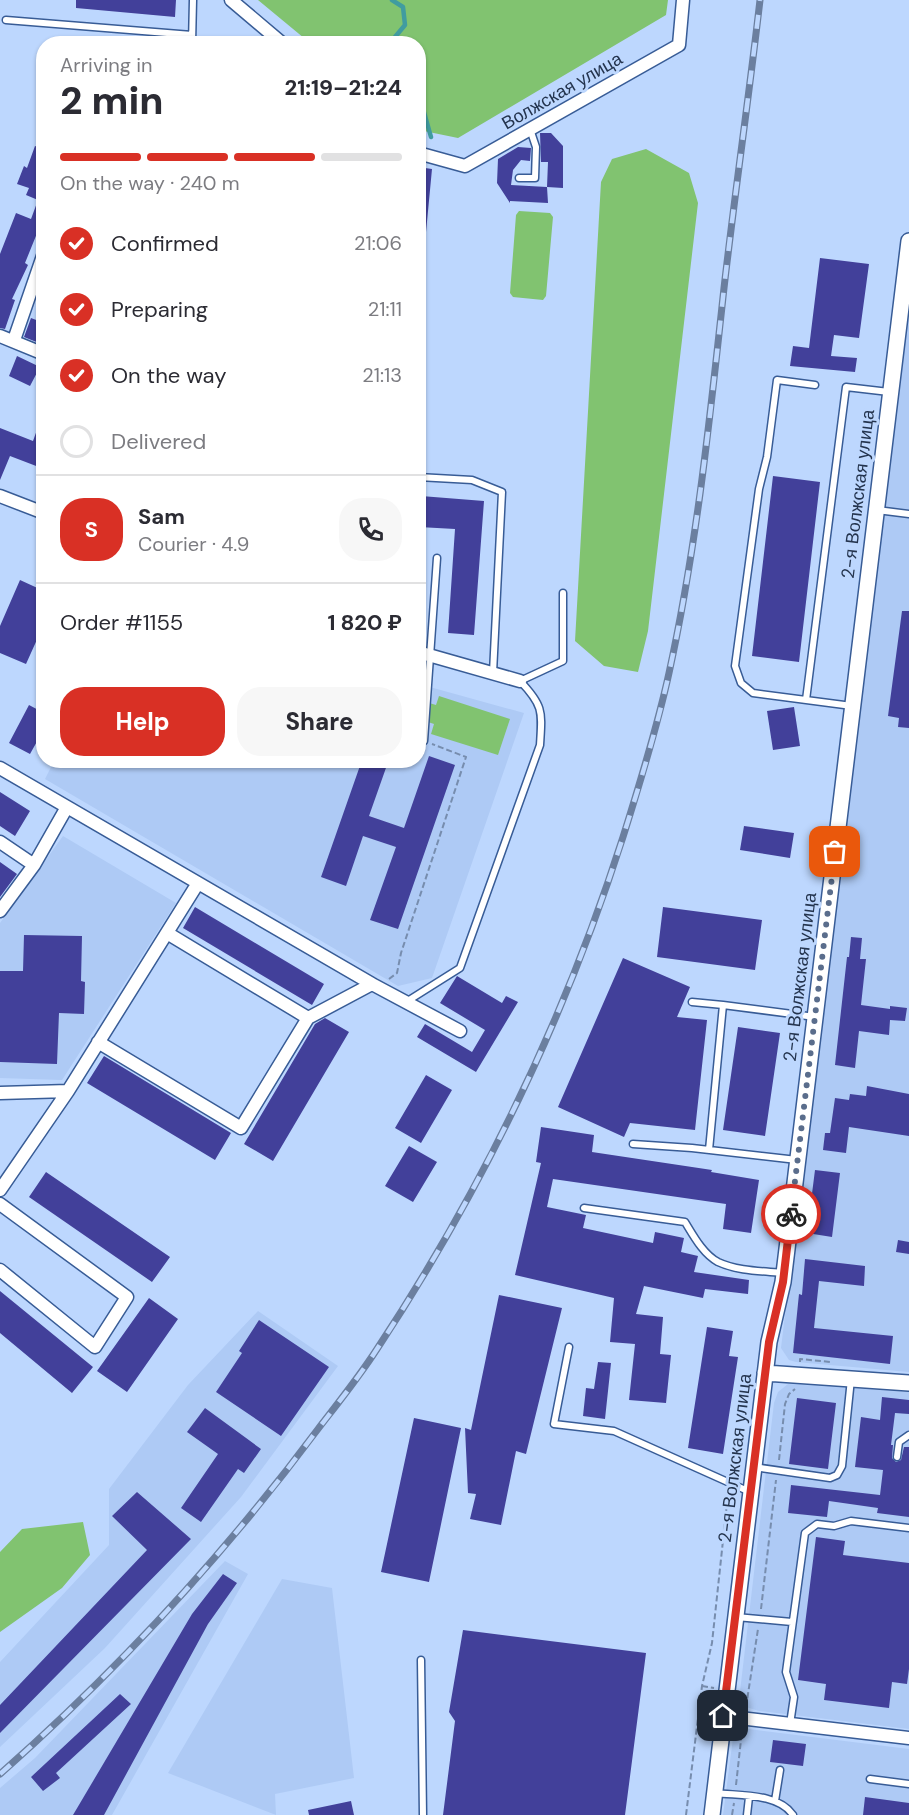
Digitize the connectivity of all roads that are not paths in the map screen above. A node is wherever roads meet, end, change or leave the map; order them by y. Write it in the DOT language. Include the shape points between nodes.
graph roads {
  1 [pos="193,0"];
  2 [pos="231,0"];
  3 [pos="683,0"];
  4 [pos="6,20"];
  5 [pos="192,35"];
  6 [pos="274,36"];
  7 [pos="530,129"];
  8 [pos="426,155"];
  9 [pos="519,178"];
  10 [pos="909,241"];
  11 [pos="36,276"];
  12 [pos="0,336"];
  13 [pos="14,340"];
  14 [pos="36,350"];
  15 [pos="814,385"];
  16 [pos="890,392"];
  17 [pos="426,477"];
  18 [pos="0,496"];
  19 [pos="36,510"];
  20 [pos="876,510"];
  21 [pos="909,514"];
  22 [pos="437,558"];
  23 [pos="563,593"];
  24 [pos="426,639"];
  25 [pos="426,655"];
  26 [pos="493,674"];
  27 [pos="520,681"];
  28 [pos="806,700"];
  29 [pos="852,706"];
  30 [pos="0,768"];
  31 [pos="67,807"];
  32 [pos="0,842"];
  33 [pos="34,865"];
  34 [pos="198,884"];
  35 [pos="0,911"];
  36 [pos="167,933"];
  37 [pos="372,984"];
  38 [pos="406,1002"];
  39 [pos="692,1002"];
  40 [pos="723,1005"];
  41 [pos="815,1017"];
  42 [pos="308,1018"];
  43 [pos="460,1031"];
  44 [pos="98,1042"];
  45 [pos="68,1091"];
  46 [pos="0,1093"];
  47 [pos="633,1144"];
  48 [pos="709,1150"];
  49 [pos="797,1160"];
  50 [pos="0,1191"];
  51 [pos="0,1204"];
  52 [pos="584,1208"];
  53 [pos="0,1270"];
  54 [pos="784,1273"];
  55 [pos="569,1347"];
  56 [pos="765,1373"];
  57 [pos="851,1379"];
  58 [pos="909,1383"];
  59 [pos="909,1435"];
  60 [pos="897,1457"];
  61 [pos="754,1467"];
  62 [pos="751,1492"];
  63 [pos="909,1528"];
  64 [pos="736,1617"];
  65 [pos="792,1622"];
  66 [pos="421,1660"];
  67 [pos="723,1716"];
  68 [pos="790,1724"];
  69 [pos="909,1738"];
  70 [pos="780,1770"];
  71 [pos="870,1779"];
  72 [pos="909,1784"];
  73 [pos="714,1793"];
  74 [pos="749,1797"];
  75 [pos="775,1801"];
  76 [pos="423,1815"];
  77 [pos="712,1815"];
  78 [pos="747,1815"];
  79 [pos="793,1815"];
  1 -- 5 [label="lane"];
  2 -- 6 [label="street"];
  3 -- 7 [label="street, Волжская улица" via="679,45"];
  4 -- 5 [label="lane"];
  7 -- 8 [label="street, Волжская улица" via="465,166"];
  7 -- 9 [label="lane" via="536,147 535,178"];
  10 -- 16 [label="street, 2-я Волжская улица"];
  11 -- 13 [label="street"];
  12 -- 13 [label="street"];
  13 -- 14 [label="street"];
  15 -- 28 [label="lane" via="777,380 735,666 741,683 753,693"];
  16 -- 20 [label="street, 2-я Волжская улица"];
  16 -- 28 [label="lane" via="846,387"];
  17 -- 26 [label="lane" via="472,480 502,492"];
  18 -- 19 [label="street"];
  20 -- 21 [label="lane"];
  20 -- 29 [label="street, 2-я Волжская улица"];
  22 -- 24 [label="lane"];
  23 -- 27 [label="lane" via="563,661"];
  25 -- 26 [label="street"];
  26 -- 27 [label="street"];
  27 -- 38 [label="lane" via="535,696 542,712 540,745 460,968"];
  28 -- 29 [label="lane"];
  29 -- 41 [label="street, 2-я Волжская улица"];
  30 -- 31 [label="street"];
  31 -- 33 [label="street"];
  31 -- 34 [label="street"];
  32 -- 33 [label="street"];
  33 -- 35 [label="street"];
  34 -- 36 [label="street"];
  34 -- 37 [label="street"];
  36 -- 42 [label="street"];
  36 -- 44 [label="street"];
  37 -- 38 [label="street"];
  37 -- 42 [label="street"];
  38 -- 43 [label="street"];
  39 -- 40 [label="lane"];
  40 -- 41 [label="lane"];
  40 -- 48 [label="lane"];
  41 -- 49 [label="street, 2-я Волжская улица"];
  42 -- 44 [label="street" via="241,1128"];
  44 -- 45 [label="street"];
  45 -- 46 [label="street"];
  45 -- 50 [label="street"];
  47 -- 48 [label="lane"];
  48 -- 49 [label="lane"];
  49 -- 54 [label="street, 2-я Волжская улица"];
  51 -- 53 [label="street" via="127,1297 95,1347"];
  52 -- 54 [label="lane" via="685,1222 696,1241 717,1261"];
  54 -- 56 [label="street, 2-я Волжская улица"];
  55 -- 62 [label="lane" via="554,1424 614,1431"];
  56 -- 57 [label="street"];
  56 -- 61 [label="street, 2-я Волжская улица"];
  57 -- 58 [label="street"];
  57 -- 61 [label="lane" via="842,1466 837,1474 830,1478"];
  59 -- 60 [label="lane" via="898,1442"];
  61 -- 62 [label="street, 2-я Волжская улица"];
  62 -- 64 [label="street, 2-я Волжская улица"];
  63 -- 65 [label="lane" via="851,1521 809,1528 805,1533"];
  64 -- 65 [label="lane"];
  64 -- 67 [label="street, 2-я Волжская улица"];
  65 -- 68 [label="lane" via="786,1672 794,1697"];
  66 -- 76 [label="lane"];
  67 -- 68 [label="street"];
  67 -- 73 [label="street, 2-я Волжская улица"];
  68 -- 69 [label="street"];
  70 -- 75 [label="lane"];
  71 -- 72 [label="lane"];
  73 -- 74 [label="lane"];
  73 -- 77 [label="street, 2-я Волжская улица"];
  74 -- 75 [label="lane"];
  74 -- 78 [label="lane"];
  75 -- 79 [label="lane"];
}
